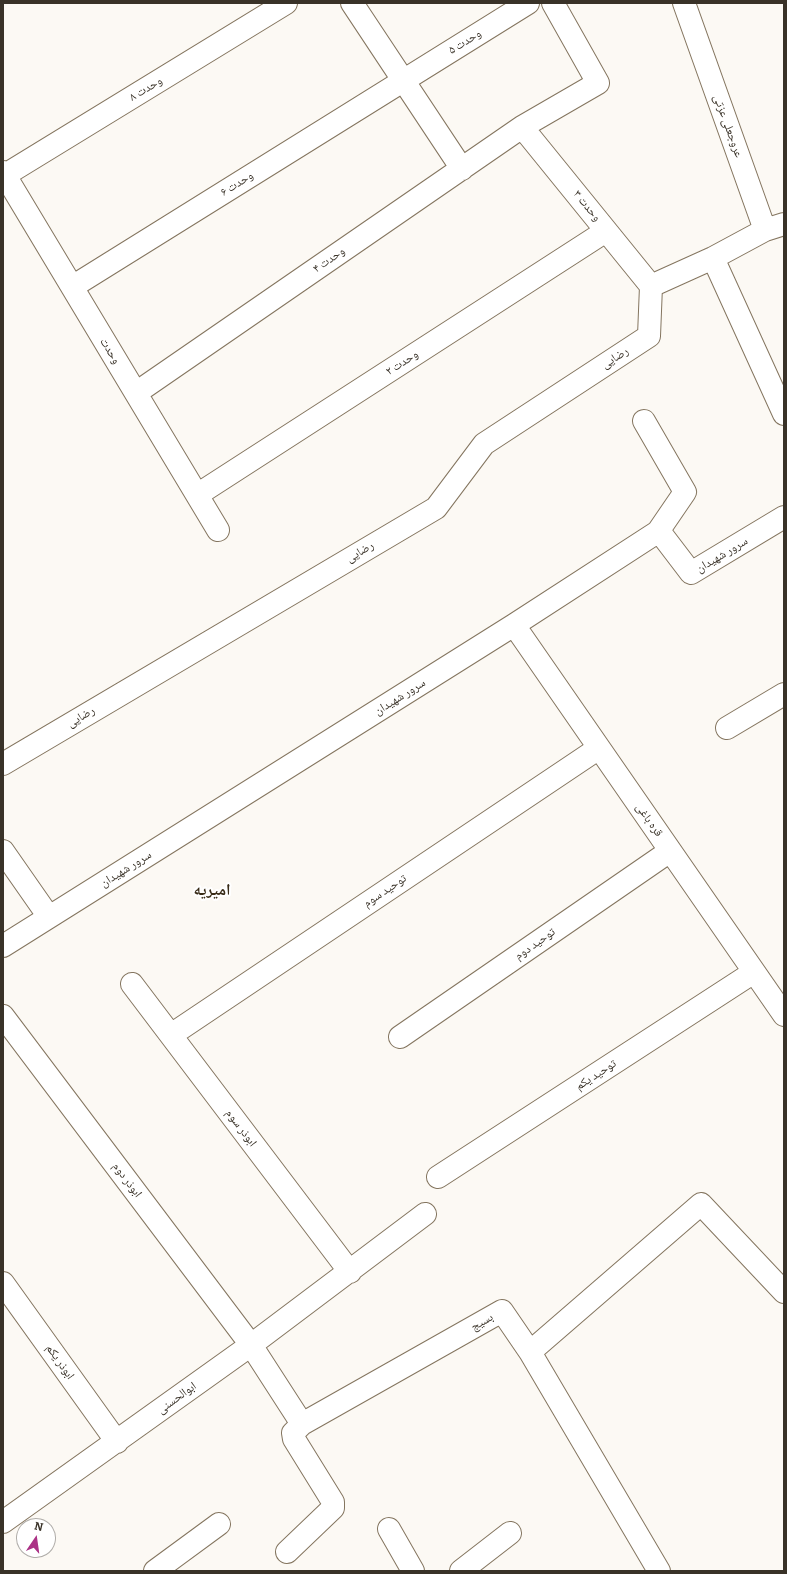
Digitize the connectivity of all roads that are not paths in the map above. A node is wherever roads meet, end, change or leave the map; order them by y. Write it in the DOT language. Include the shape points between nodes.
graph roads {
  1 [pos="286,3"];
  2 [pos="352,3"];
  3 [pos="528,3"];
  4 [pos="554,3"];
  5 [pos="684,3"];
  6 [pos="403,81"];
  7 [pos="522,127"];
  8 [pos="462,169"];
  9 [pos="4,174"];
  10 [pos="775,227"];
  11 [pos="606,230"];
  12 [pos="713,258"];
  13 [pos="651,286"];
  14 [pos="72,287"];
  15 [pos="136,393"];
  16 [pos="784,414"];
  17 [pos="644,421"];
  18 [pos="197,495"];
  19 [pos="784,517"];
  20 [pos="218,530"];
  21 [pos="657,533"];
  22 [pos="514,625"];
  23 [pos="784,694"];
  24 [pos="727,728"];
  25 [pos="599,748"];
  26 [pos="3,764"];
  27 [pos="3,851"];
  28 [pos="670,851"];
  29 [pos="49,917"];
  30 [pos="3,946"];
  31 [pos="754,972"];
  32 [pos="132,984"];
  33 [pos="784,1015"];
  34 [pos="3,1016"];
  35 [pos="171,1035"];
  36 [pos="400,1037"];
  37 [pos="438,1178"];
  38 [pos="425,1214"];
  39 [pos="350,1272"];
  40 [pos="3,1283"];
  41 [pos="784,1292"];
  42 [pos="251,1345"];
  43 [pos="530,1352"];
  44 [pos="302,1424"];
  45 [pos="116,1442"];
  46 [pos="3,1522"];
  47 [pos="219,1524"];
  48 [pos="389,1529"];
  49 [pos="510,1533"];
  50 [pos="287,1552"];
  51 [pos="155,1571"];
  52 [pos="413,1571"];
  53 [pos="461,1571"];
  54 [pos="659,1571"];
  1 -- 9 [label="street, وحدت ۸"];
  2 -- 6 [label="street"];
  3 -- 6 [label="street, وحدت ۵"];
  4 -- 7 [label="street, وحدت ۴" via="598,83"];
  5 -- 10 [label="street, عروجعلی عزتی"];
  6 -- 8 [label="street"];
  6 -- 14 [label="street, وحدت ۶"];
  7 -- 8 [label="street, وحدت ۴"];
  7 -- 11 [label="street, وحدت ۳"];
  8 -- 15 [label="street, وحدت ۴"];
  9 -- 14 [label="street, وحدت"];
  10 -- 12 [label="street"];
  11 -- 13 [label="street, وحدت ۳"];
  11 -- 18 [label="street, وحدت ۲"];
  12 -- 13 [label="street"];
  12 -- 16 [label="street"];
  13 -- 26 [label="street, رضایی" via="649,336 484,444 436,508"];
  14 -- 15 [label="street, وحدت"];
  15 -- 18 [label="street, وحدت"];
  17 -- 21 [label="street" via="685,492"];
  18 -- 20 [label="street, وحدت"];
  19 -- 21 [label="street, سرور شهیدان" via="692,573 659,531"];
  21 -- 22 [label="street, سرور شهیدان"];
  22 -- 25 [label="street, قره باغی"];
  22 -- 29 [label="street, سرور شهیدان"];
  23 -- 24 [label="street"];
  25 -- 28 [label="street, قره باغی"];
  25 -- 35 [label="street, توحید سوم"];
  27 -- 29 [label="street"];
  28 -- 31 [label="street, قره باغی"];
  28 -- 36 [label="street, توحید دوم"];
  29 -- 30 [label="street, سرور شهیدان"];
  31 -- 33 [label="street, قره باغی"];
  31 -- 37 [label="street, توحید یکم"];
  32 -- 35 [label="street, ابوذر سوم"];
  34 -- 42 [label="street, ابوذر دوم"];
  35 -- 39 [label="street, ابوذر سوم"];
  38 -- 39 [label="street"];
  39 -- 42 [label="street, ابوالحسنی"];
  40 -- 45 [label="street, ابوذر یکم"];
  41 -- 43 [label="street" via="701,1204"];
  42 -- 44 [label="street"];
  42 -- 45 [label="street, ابوالحسنی"];
  43 -- 44 [label="street, بسیج" via="502,1311"];
  43 -- 54 [label="street, بسیج"];
  44 -- 50 [label="street" via="293,1433 294,1440 333,1502 333,1508"];
  45 -- 46 [label="street, ابوالحسنی"];
  47 -- 51 [label="street"];
  48 -- 52 [label="street"];
  49 -- 53 [label="street"];
}
